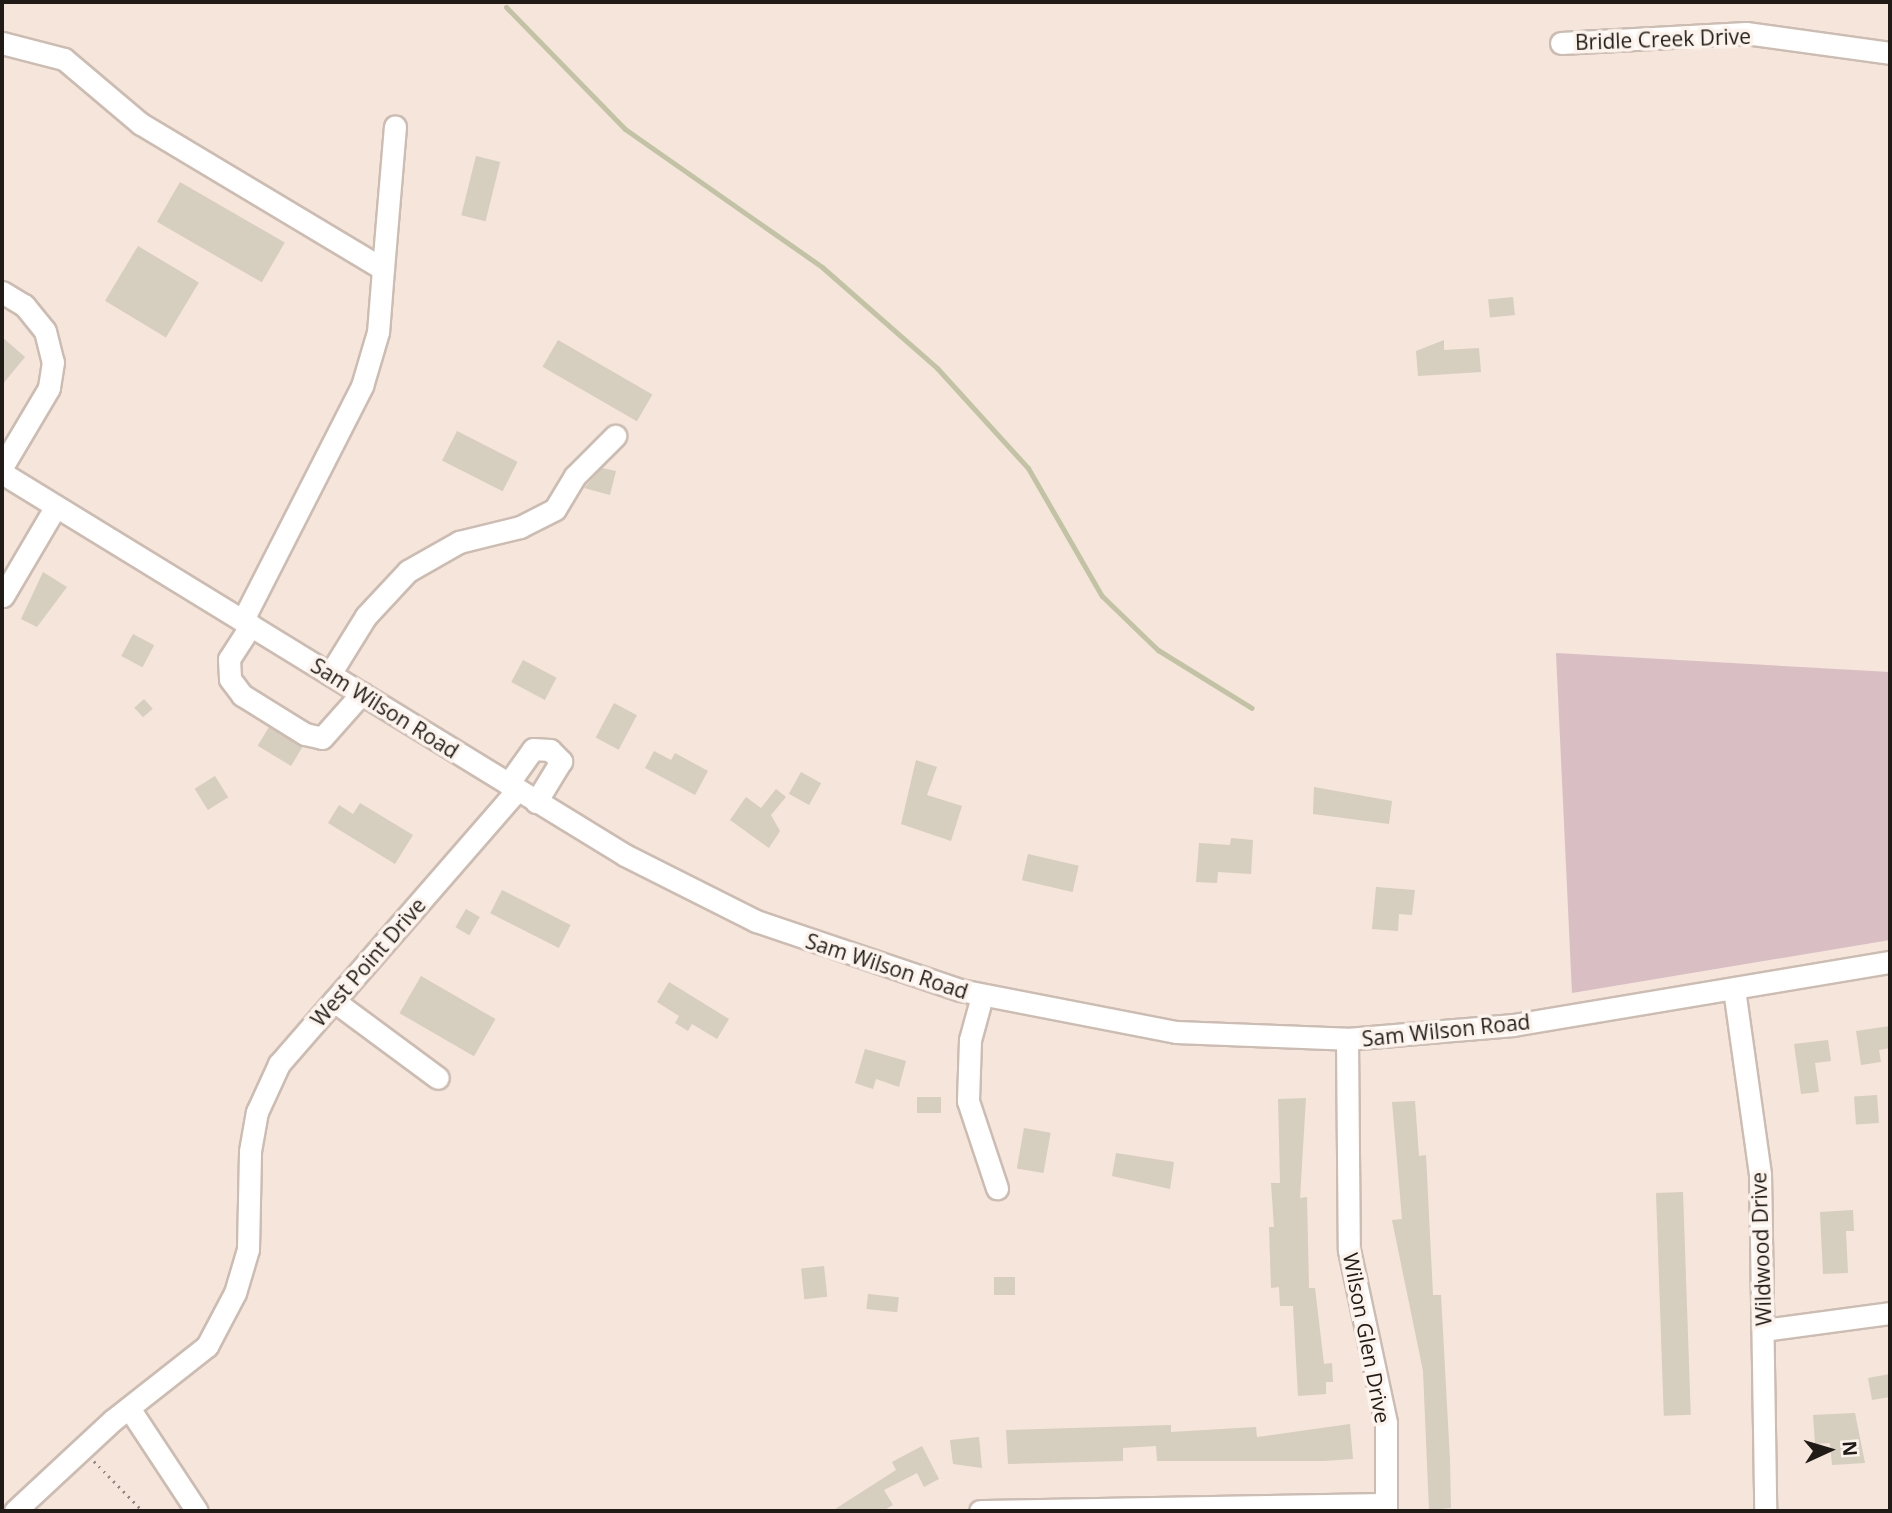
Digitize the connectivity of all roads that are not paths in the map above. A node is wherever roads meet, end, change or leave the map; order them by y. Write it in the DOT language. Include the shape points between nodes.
graph roads {
  1 [pos="2,43"];
  2 [pos="1561,43"];
  3 [pos="1890,53"];
  4 [pos="395,127"];
  5 [pos="383,268"];
  6 [pos="2,292"];
  7 [pos="615,436"];
  8 [pos="2,467"];
  9 [pos="2,473"];
  10 [pos="56,506"];
  11 [pos="3,596"];
  12 [pos="247,623"];
  13 [pos="330,674"];
  14 [pos="362,693"];
  15 [pos="512,787"];
  16 [pos="536,802"];
  17 [pos="1890,962"];
  18 [pos="1734,989"];
  19 [pos="982,996"];
  20 [pos="334,1001"];
  21 [pos="1347,1039"];
  22 [pos="438,1078"];
  23 [pos="997,1188"];
  24 [pos="1890,1313"];
  25 [pos="1764,1330"];
  26 [pos="129,1408"];
  27 [pos="1192,1508"];
  28 [pos="1386,1508"];
  29 [pos="194,1510"];
  30 [pos="15,1511"];
  31 [pos="979,1511"];
  32 [pos="1765,1511"];
  1 -- 5 [label="street" via="64,59 141,124"];
  2 -- 3 [label="street, Bridle Creek Drive" via="1746,33"];
  4 -- 5 [label="street"];
  5 -- 12 [label="street" via="378,332 362,386"];
  6 -- 8 [label="street" via="24,305 45,331 53,362 50,388"];
  7 -- 13 [label="street" via="575,476 555,509 520,527 459,542 408,571 366,616"];
  9 -- 10 [label="street, Sam Wilson Road"];
  10 -- 11 [label="street"];
  10 -- 12 [label="street, Sam Wilson Road"];
  12 -- 13 [label="street, Sam Wilson Road"];
  12 -- 14 [label="street" via="229,659 230,679 243,695 305,734 322,738"];
  13 -- 14 [label="street, Sam Wilson Road"];
  14 -- 15 [label="street, Sam Wilson Road"];
  15 -- 16 [label="street, Sam Wilson Road"];
  15 -- 16 [label="street, West Point Drive" via="533,749 550,750 561,761"];
  15 -- 20 [label="street, West Point Drive"];
  16 -- 19 [label="street, Sam Wilson Road" via="756,920"];
  17 -- 18 [label="street, Sam Wilson Road"];
  18 -- 21 [label="street, Sam Wilson Road" via="1513,1025"];
  18 -- 25 [label="street, Wildwood Drive" via="1760,1174"];
  19 -- 21 [label="street, Sam Wilson Road" via="1176,1032"];
  19 -- 23 [label="street" via="970,1040 968,1101"];
  20 -- 22 [label="street"];
  20 -- 26 [label="street, West Point Drive" via="279,1064 257,1112 250,1151 248,1249 235,1293 207,1346"];
  21 -- 28 [label="street, Wilson Glen Drive" via="1349,1250 1386,1423"];
  24 -- 25 [label="street"];
  25 -- 32 [label="street, Wildwood Drive"];
  26 -- 29 [label="street"];
  26 -- 30 [label="street, West Point Drive"];
  27 -- 28 [label="street"];
  27 -- 31 [label="street"];
}
